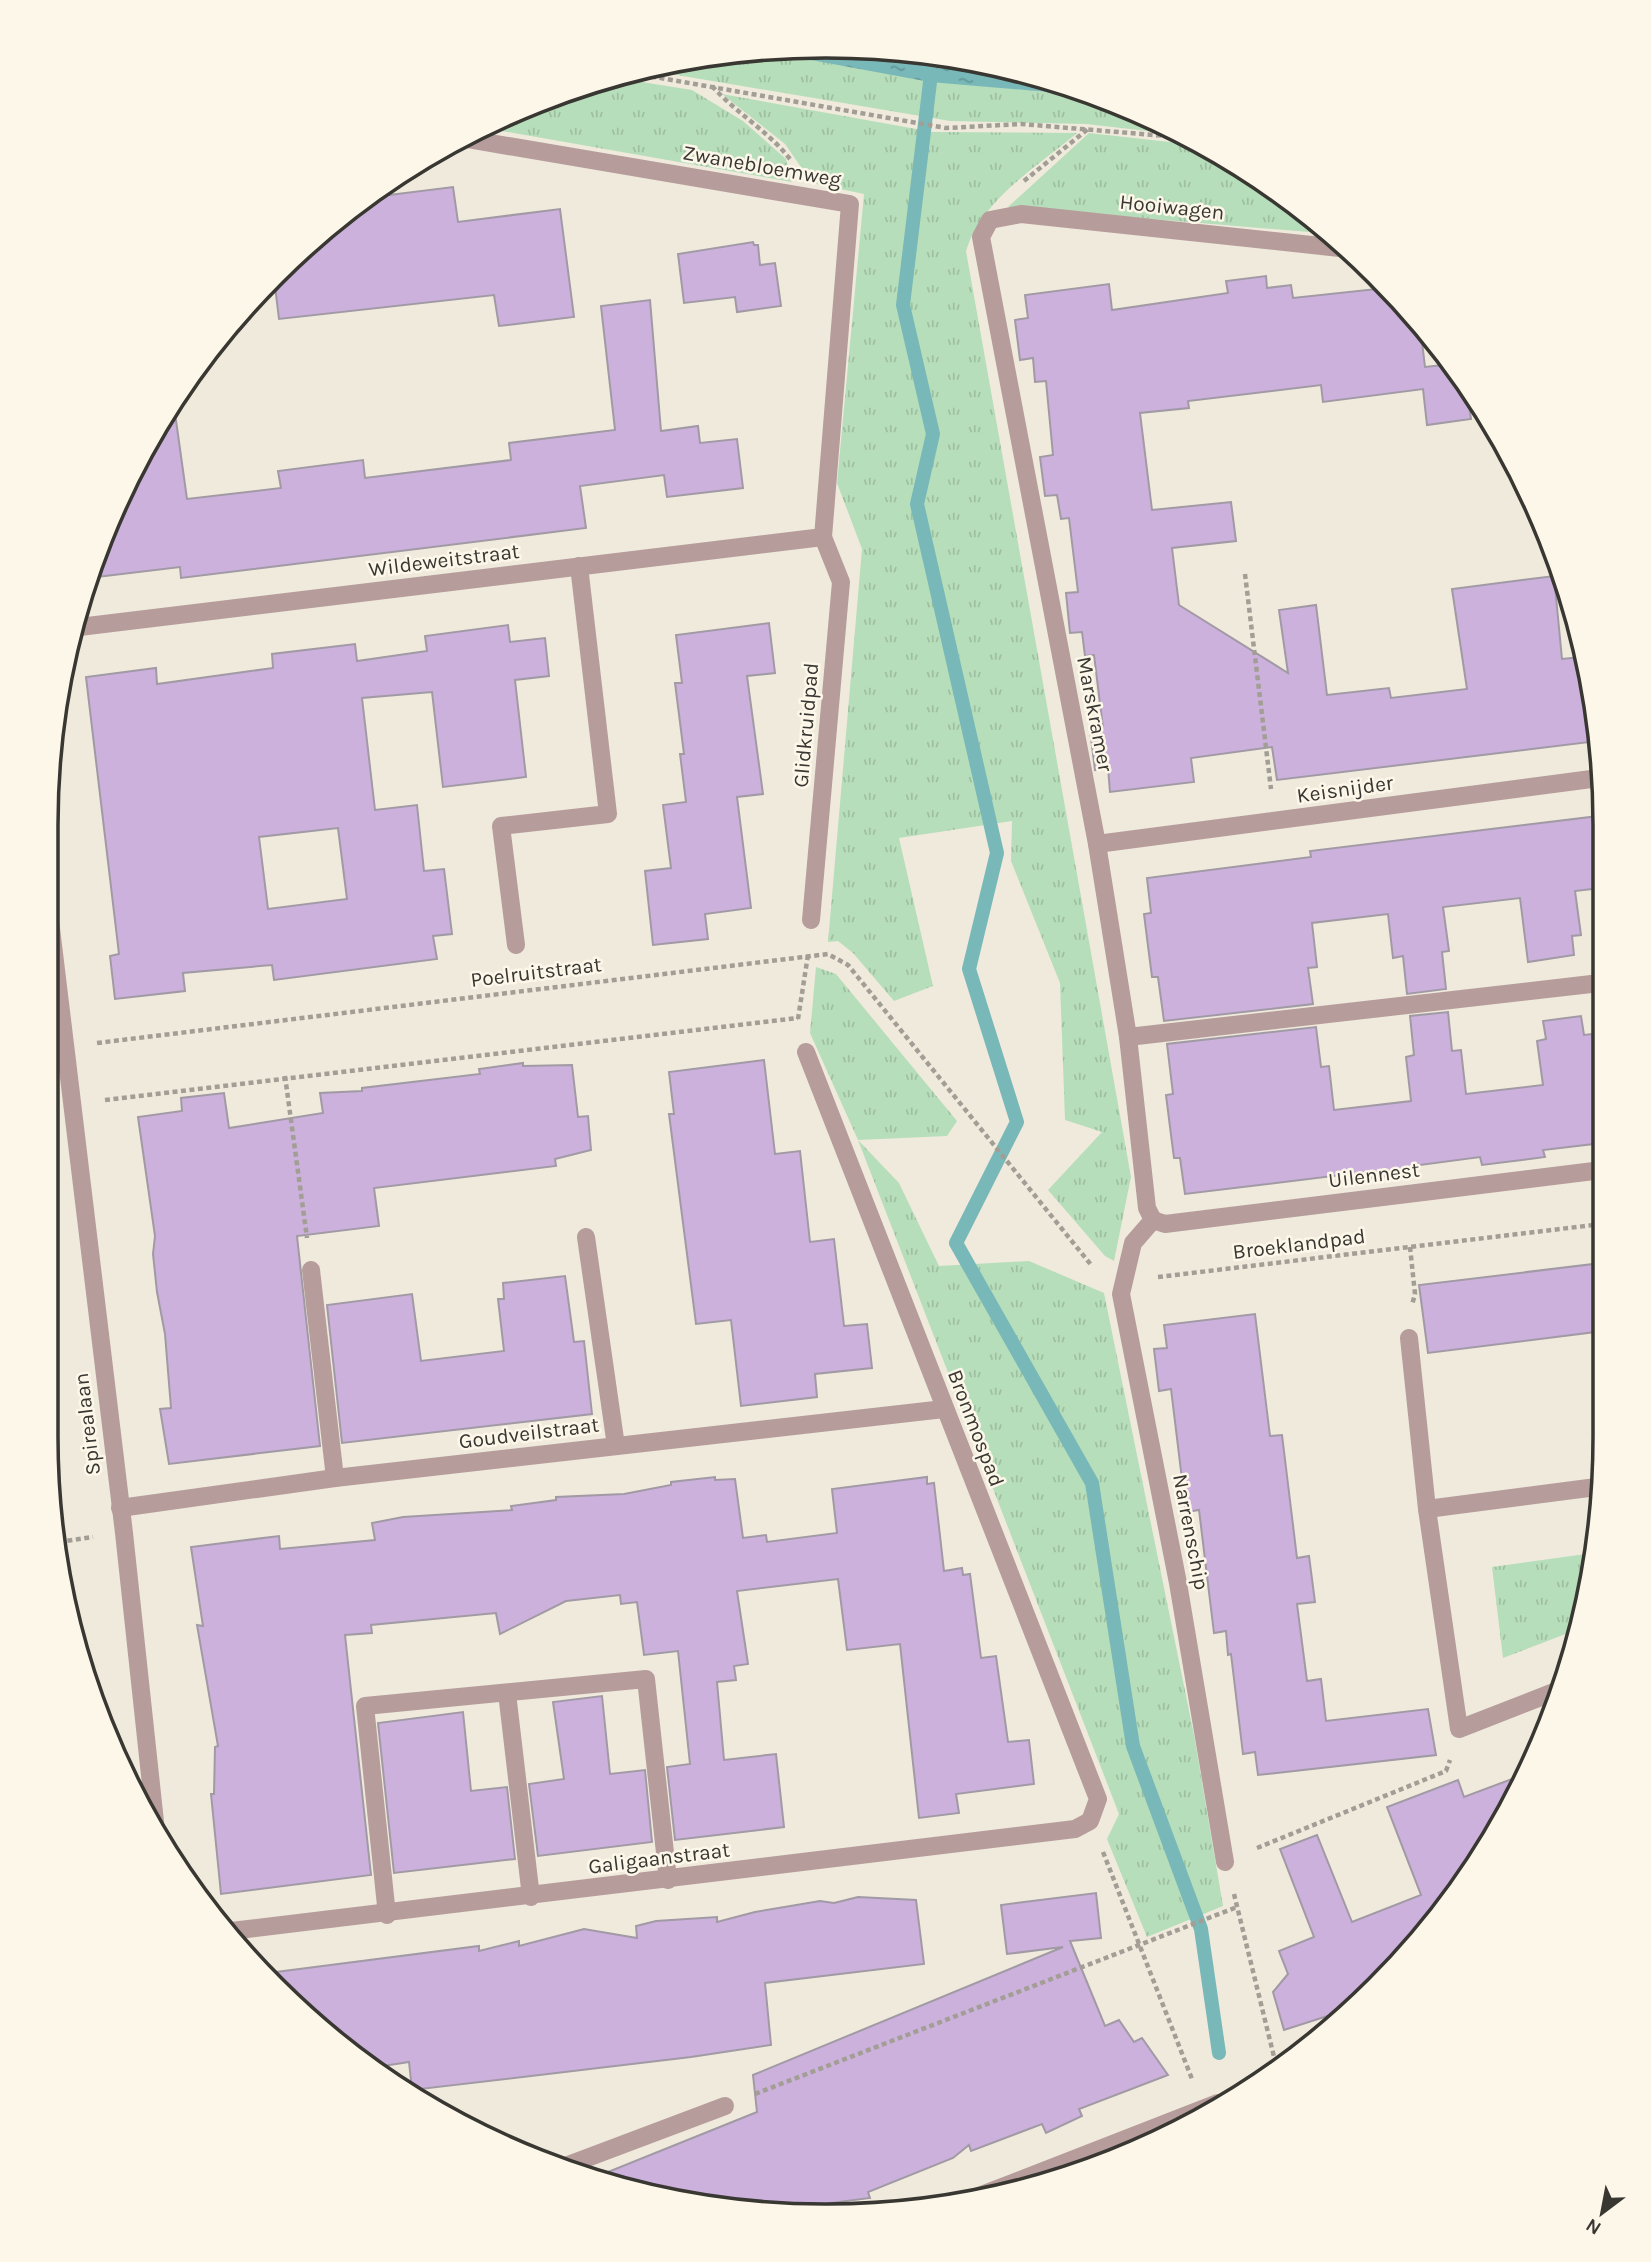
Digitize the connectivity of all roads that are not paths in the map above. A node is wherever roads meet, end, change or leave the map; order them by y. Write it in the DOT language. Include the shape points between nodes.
graph roads {
  1 [pos="479,141"];
  2 [pos="990,220"];
  3 [pos="1331,247"];
  4 [pos="823,537"];
  5 [pos="579,566"];
  6 [pos="84,626"];
  7 [pos="1592,779"];
  8 [pos="1097,844"];
  9 [pos="811,920"];
  10 [pos="516,945"];
  11 [pos="1593,984"];
  12 [pos="58,987"];
  13 [pos="1128,1037"];
  14 [pos="806,1052"];
  15 [pos="1593,1171"];
  16 [pos="1153,1220"];
  17 [pos="586,1237"];
  18 [pos="311,1270"];
  19 [pos="1409,1338"];
  20 [pos="944,1409"];
  21 [pos="616,1446"];
  22 [pos="335,1478"];
  23 [pos="1592,1488"];
  24 [pos="120,1508"];
  25 [pos="1427,1509"];
  26 [pos="507,1693"];
  27 [pos="1549,1694"];
  28 [pos="153,1806"];
  29 [pos="1090,1821"];
  30 [pos="1225,1861"];
  31 [pos="668,1880"];
  32 [pos="531,1896"];
  33 [pos="387,1915"];
  34 [pos="238,1930"];
  35 [pos="725,2106"];
  36 [pos="1172,2121"];
  37 [pos="575,2162"];
  38 [pos="1030,2176"];
  1 -- 4 [label="street, Zwanebloemweg" via="850,204"];
  2 -- 3 [label="street, Hooiwagen" via="1021,214"];
  2 -- 8 [label="street, Marskramer" via="981,237"];
  4 -- 5 [label="street, Wildeweitstraat"];
  4 -- 9 [label="street, Glidkruidpad" via="841,582"];
  5 -- 6 [label="street, Wildeweitstraat"];
  5 -- 10 [label="street" via="608,814 501,826"];
  7 -- 8 [label="street, Keisnijder"];
  8 -- 13 [label="street, Marskramer"];
  11 -- 13 [label="street"];
  12 -- 24 [label="street, Spirealaan"];
  13 -- 16 [label="street, Marskramer" via="1147,1209"];
  14 -- 20 [label="street, Bronmospad"];
  15 -- 16 [label="street, Uilennest" via="1166,1224"];
  16 -- 30 [label="street, Narrenschip" via="1133,1243 1121,1294 1178,1583"];
  17 -- 21 [label="street"];
  18 -- 22 [label="street"];
  19 -- 25 [label="street"];
  20 -- 21 [label="street, Goudveilstraat"];
  20 -- 29 [label="street, Bronmospad" via="1098,1799"];
  21 -- 22 [label="street, Goudveilstraat"];
  22 -- 24 [label="street, Goudveilstraat"];
  23 -- 25 [label="street"];
  24 -- 28 [label="street, Spirealaan"];
  25 -- 27 [label="street" via="1459,1729"];
  26 -- 31 [label="street" via="646,1679"];
  26 -- 32 [label="street"];
  26 -- 33 [label="street" via="365,1706"];
  29 -- 31 [label="street, Galigaanstraat" via="1075,1829"];
  31 -- 32 [label="street, Galigaanstraat"];
  32 -- 33 [label="street, Galigaanstraat"];
  33 -- 34 [label="street, Galigaanstraat"];
  35 -- 37 [label="street"];
  36 -- 38 [label="street"];
}
